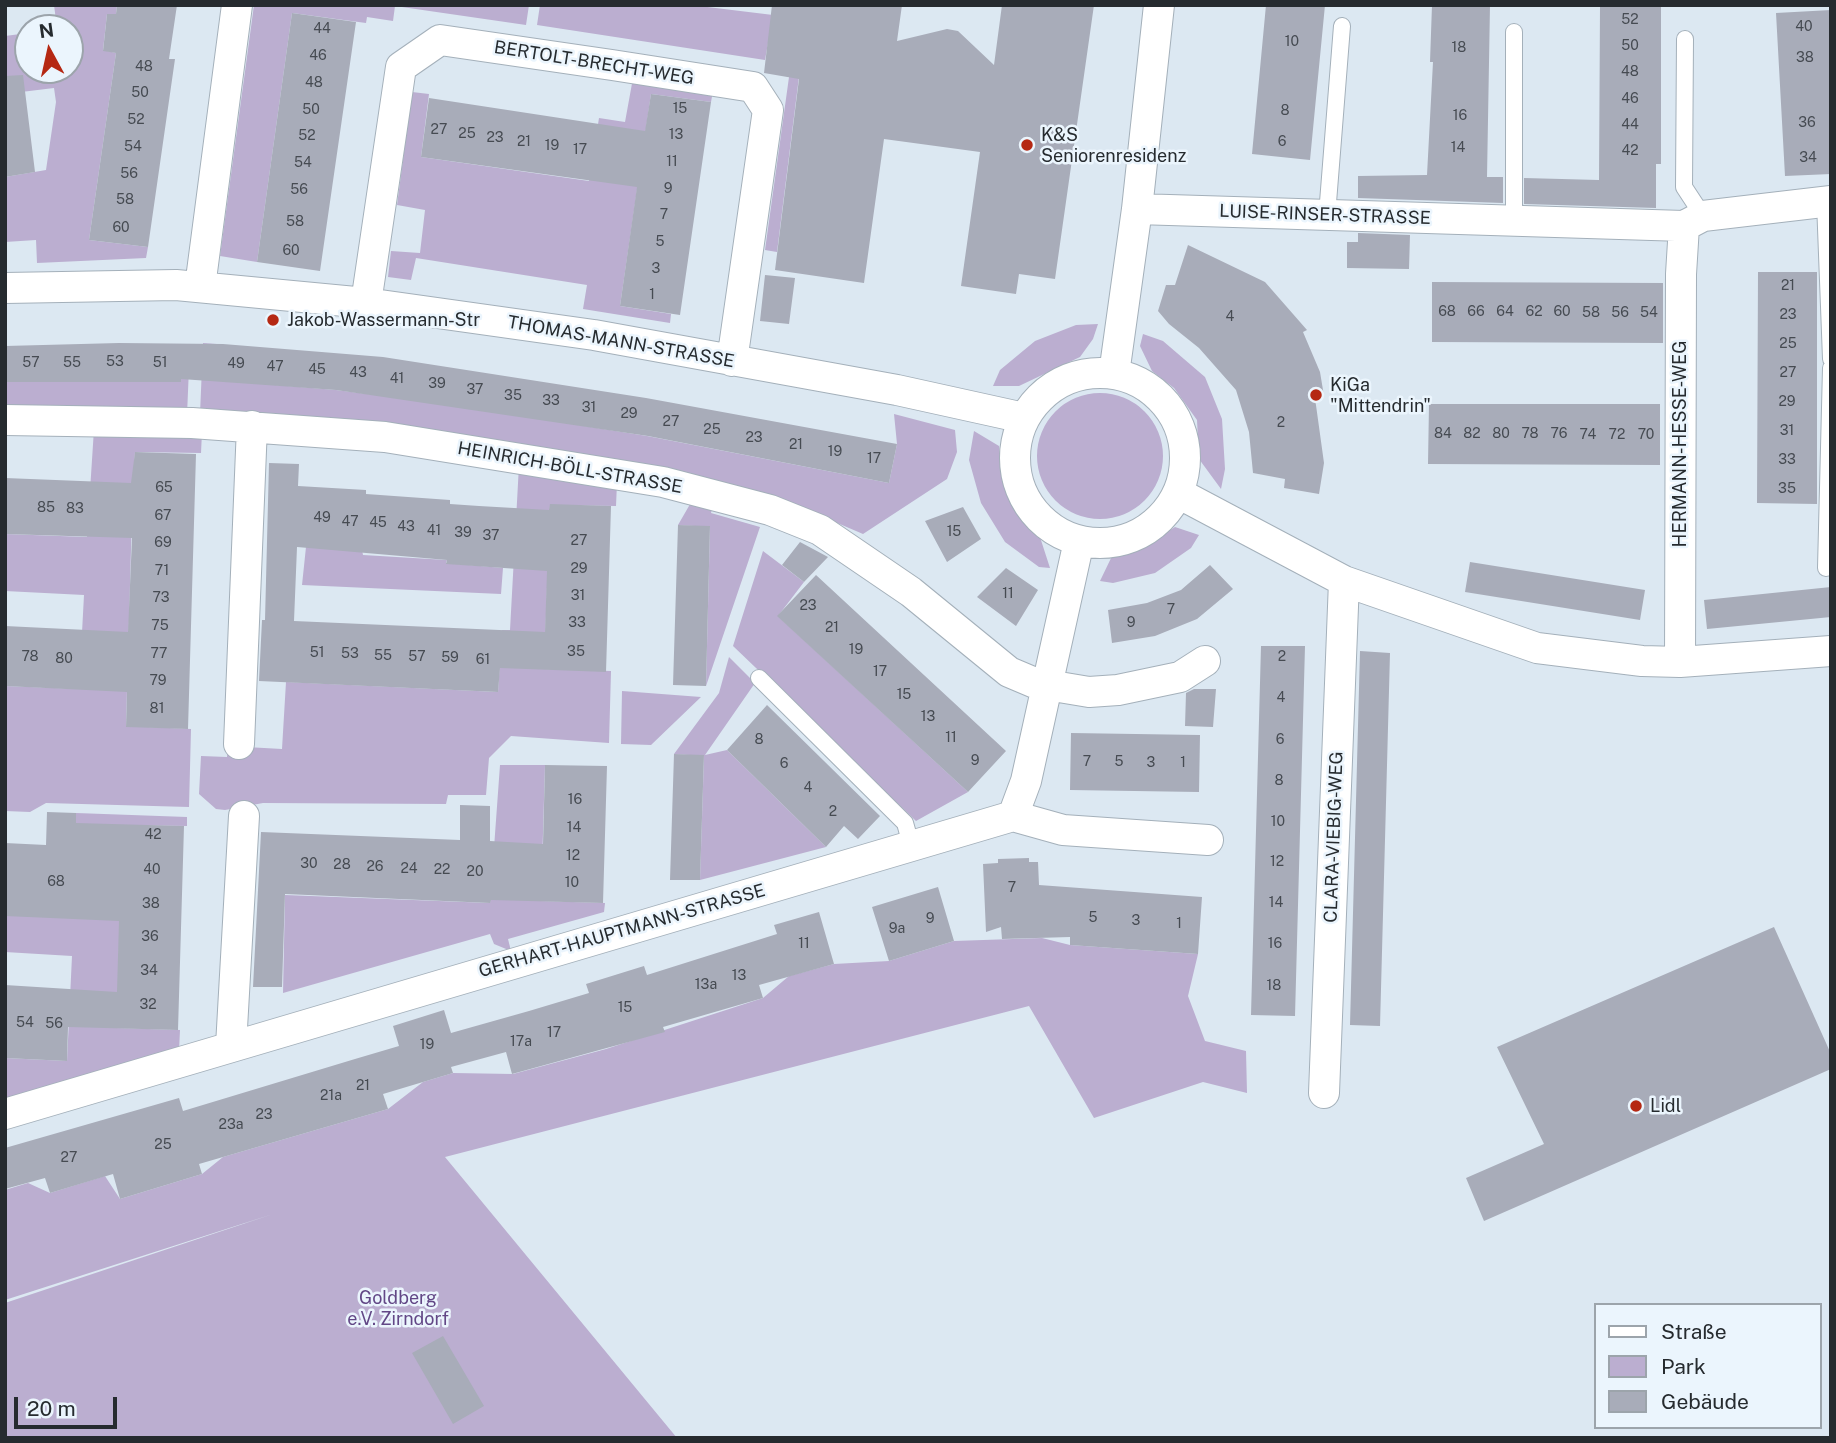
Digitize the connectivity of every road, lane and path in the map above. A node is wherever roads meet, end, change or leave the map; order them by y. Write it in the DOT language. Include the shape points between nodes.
graph roads {
  1 [pos="237,5"];
  2 [pos="1159,5"];
  3 [pos="1342,26"];
  4 [pos="1514,32"];
  5 [pos="1685,39"];
  6 [pos="1828,202"];
  7 [pos="1137,209"];
  8 [pos="1327,215"];
  9 [pos="1514,220"];
  10 [pos="1693,221"];
  11 [pos="200,287"];
  12 [pos="5,288"];
  13 [pos="366,303"];
  14 [pos="1831,359"];
  15 [pos="732,361"];
  16 [pos="1831,368"];
  17 [pos="1114,374"];
  18 [pos="1024,418"];
  19 [pos="5,420"];
  20 [pos="252,426"];
  21 [pos="1178,493"];
  22 [pos="1079,541"];
  23 [pos="1826,568"];
  24 [pos="1344,581"];
  25 [pos="1831,651"];
  26 [pos="1205,662"];
  27 [pos="1680,662"];
  28 [pos="759,678"];
  29 [pos="1047,685"];
  30 [pos="239,744"];
  31 [pos="244,816"];
  32 [pos="1013,816"];
  33 [pos="1208,840"];
  34 [pos="912,848"];
  35 [pos="231,1046"];
  36 [pos="1324,1093"];
  37 [pos="5,1114"];
  1 -- 11 [label="street"];
  2 -- 7 [label="street"];
  3 -- 8 [label="lane"];
  4 -- 9 [label="lane"];
  5 -- 10 [label="lane" via="1684,187"];
  6 -- 10 [label="street"];
  6 -- 14 [label="lane"];
  7 -- 8 [label="street, LUISE-RINSER-STRASSE"];
  7 -- 17 [label="street"];
  8 -- 9 [label="street, LUISE-RINSER-STRASSE"];
  9 -- 10 [label="street"];
  10 -- 27 [label="street, HERMANN-HESSE-WEG" via="1681,288"];
  11 -- 12 [label="street, THOMAS-MANN-STRASSE"];
  11 -- 13 [label="street, THOMAS-MANN-STRASSE"];
  13 -- 15 [label="street, THOMAS-MANN-STRASSE" via="594,335"];
  13 -- 15 [label="street, BERTOLT-BRECHT-WEG" via="401,67 440,40 612,65 753,88 768,110"];
  15 -- 18 [label="street, THOMAS-MANN-STRASSE"];
  16 -- 23 [label="lane"];
  17 -- 18 [label="street" via="1087,373 1062,382 1040,397"];
  17 -- 21 [label="street" via="1143,384 1167,405 1182,432 1185,463"];
  18 -- 22 [label="street" via="1015,447 1016,477 1028,505 1049,527"];
  19 -- 20 [label="street, HEINRICH-BÖLL-STRASSE"];
  20 -- 29 [label="street, HEINRICH-BÖLL-STRASSE" via="385,437 497,453 663,482 770,510 851,548 1009,671"];
  20 -- 30 [label="street"];
  21 -- 22 [label="street" via="1161,518 1136,536 1107,543"];
  21 -- 24 [label="street"];
  22 -- 29 [label="street"];
  24 -- 27 [label="street" via="1537,648 1642,662"];
  24 -- 36 [label="street, CLARA-VIEBIG-WEG"];
  25 -- 27 [label="street"];
  26 -- 29 [label="street, HEINRICH-BÖLL-STRASSE" via="1180,677 1118,690 1089,692"];
  28 -- 34 [label="lane" via="905,824"];
  29 -- 32 [label="street" via="1026,781"];
  31 -- 35 [label="street"];
  32 -- 33 [label="street" via="1063,830"];
  32 -- 34 [label="street, GERHART-HAUPTMANN-STRASSE"];
  34 -- 35 [label="street, GERHART-HAUPTMANN-STRASSE"];
  35 -- 37 [label="street, GERHART-HAUPTMANN-STRASSE"];
}
